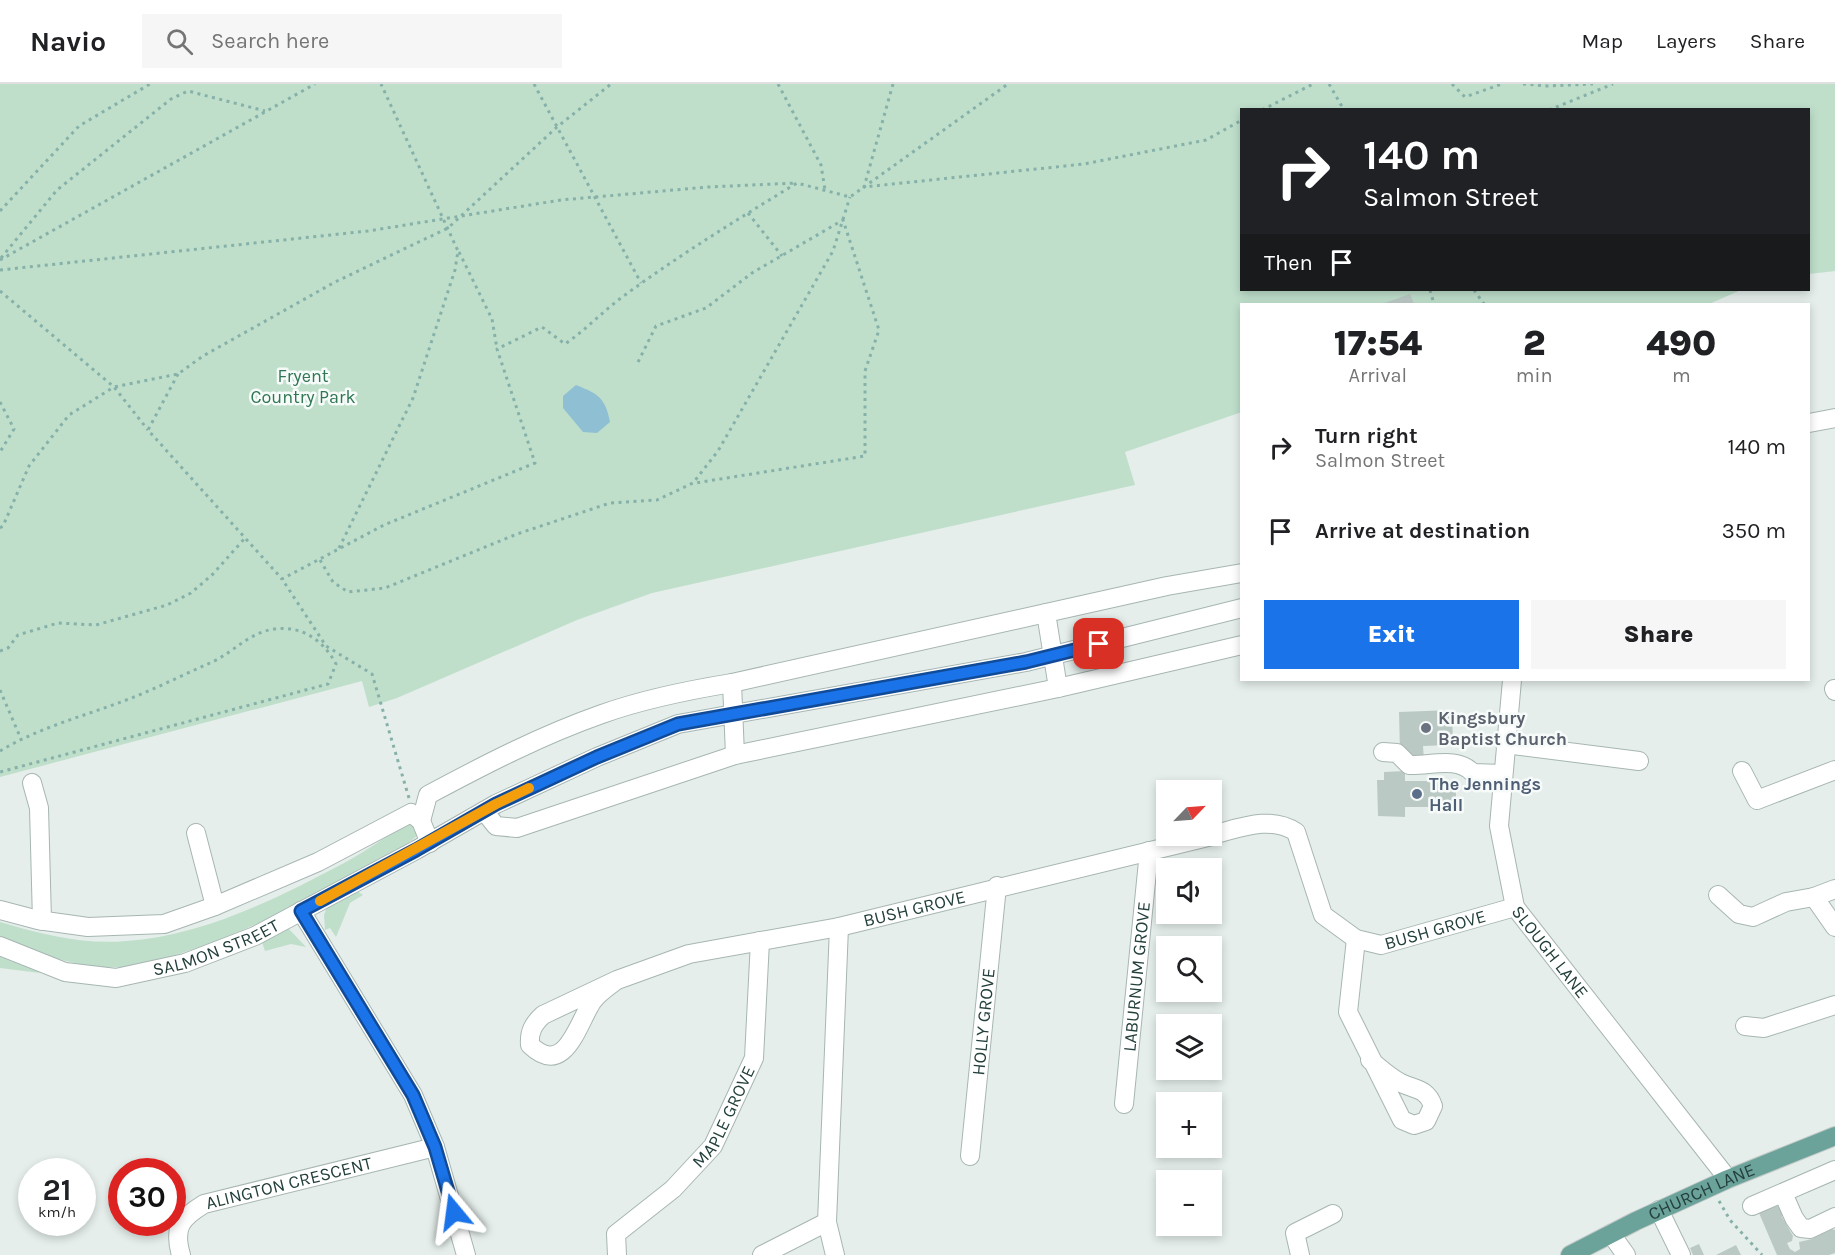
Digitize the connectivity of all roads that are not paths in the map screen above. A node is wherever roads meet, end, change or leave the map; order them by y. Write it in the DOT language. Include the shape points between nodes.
graph roads {
  1 [pos="1835,418"];
  2 [pos="1810,423"];
  3 [pos="1240,573"];
  4 [pos="1240,609"];
  5 [pos="1046,613"];
  6 [pos="1191,622"];
  7 [pos="1240,645"];
  8 [pos="1053,654"];
  9 [pos="1199,654"];
  10 [pos="1512,681"];
  11 [pos="732,683"];
  12 [pos="1058,688"];
  13 [pos="733,715"];
  14 [pos="1505,744"];
  15 [pos="1383,752"];
  16 [pos="735,755"];
  17 [pos="1639,760"];
  18 [pos="1835,770"];
  19 [pos="1742,771"];
  20 [pos="1503,774"];
  21 [pos="32,783"];
  22 [pos="484,811"];
  23 [pos="416,817"];
  24 [pos="196,833"];
  25 [pos="1222,833"];
  26 [pos="430,843"];
  27 [pos="1173,846"];
  28 [pos="1149,852"];
  29 [pos="998,886"];
  30 [pos="1835,889"];
  31 [pos="1718,895"];
  32 [pos="1814,897"];
  33 [pos="215,906"];
  34 [pos="1515,907"];
  35 [pos="0,910"];
  36 [pos="301,911"];
  37 [pos="42,921"];
  38 [pos="839,927"];
  39 [pos="1835,927"];
  40 [pos="1356,939"];
  41 [pos="760,941"];
  42 [pos="0,946"];
  43 [pos="617,980"];
  44 [pos="1835,1005"];
  45 [pos="1745,1026"];
  46 [pos="1370,1060"];
  47 [pos="1124,1104"];
  48 [pos="1835,1137"];
  49 [pos="435,1147"];
  50 [pos="970,1156"];
  51 [pos="1835,1170"];
  52 [pos="1728,1179"];
  53 [pos="1783,1193"];
  54 [pos="1752,1206"];
  55 [pos="1659,1210"];
  56 [pos="1333,1214"];
  57 [pos="1835,1217"];
  58 [pos="827,1222"];
  59 [pos="1611,1234"];
  60 [pos="181,1255"];
  61 [pos="466,1255"];
  62 [pos="617,1255"];
  63 [pos="762,1255"];
  64 [pos="835,1255"];
  65 [pos="1300,1255"];
  66 [pos="1570,1255"];
  67 [pos="1626,1255"];
  68 [pos="1681,1255"];
  1 -- 2 [label="street"];
  3 -- 5 [label="street"];
  4 -- 6 [label="street, SALMON STREET"];
  5 -- 8 [label="street"];
  5 -- 11 [label="street"];
  6 -- 8 [label="street, SALMON STREET"];
  6 -- 9 [label="street"];
  7 -- 9 [label="street"];
  8 -- 12 [label="street"];
  8 -- 13 [label="street, SALMON STREET"];
  9 -- 12 [label="street"];
  10 -- 14 [label="street, SLOUGH LANE"];
  11 -- 13 [label="street"];
  11 -- 23 [label="street" via="603,713 544,738 428,795"];
  12 -- 16 [label="street"];
  13 -- 16 [label="street"];
  13 -- 22 [label="street, SALMON STREET" via="678,724 597,757"];
  14 -- 17 [label="street"];
  14 -- 20 [label="street, SLOUGH LANE"];
  15 -- 20 [label="street" via="1397,753 1409,765 1452,762 1473,773"];
  16 -- 22 [label="street" via="517,828 496,826"];
  18 -- 19 [label="street" via="1757,800"];
  20 -- 34 [label="street, SLOUGH LANE" via="1499,826"];
  21 -- 37 [label="street" via="39,808"];
  22 -- 26 [label="street, SALMON STREET"];
  23 -- 26 [label="street"];
  23 -- 33 [label="street"];
  24 -- 33 [label="street"];
  25 -- 40 [label="street, BUSH GROVE" via="1265,822 1285,824 1296,832 1323,915"];
  26 -- 36 [label="street, SALMON STREET"];
  27 -- 28 [label="street, BUSH GROVE"];
  28 -- 29 [label="street, BUSH GROVE"];
  28 -- 47 [label="street, LABURNUM GROVE"];
  29 -- 38 [label="street, BUSH GROVE"];
  29 -- 50 [label="street, HOLLY GROVE"];
  30 -- 32 [label="street"];
  31 -- 32 [label="street" via="1739,914 1753,917 1786,902"];
  32 -- 39 [label="street"];
  33 -- 37 [label="street" via="164,924 88,927"];
  34 -- 40 [label="street, BUSH GROVE" via="1382,945"];
  34 -- 52 [label="street, SLOUGH LANE"];
  35 -- 37 [label="street"];
  36 -- 42 [label="street, SALMON STREET" via="255,936 185,963 116,978 64,972"];
  36 -- 49 [label="street" via="413,1095"];
  38 -- 41 [label="street, BUSH GROVE"];
  38 -- 58 [label="street"];
  40 -- 46 [label="street" via="1348,1012"];
  41 -- 43 [label="street, BUSH GROVE" via="689,954"];
  41 -- 62 [label="street, MAPLE GROVE" via="754,1058 713,1146 673,1189 616,1234"];
  43 -- 43 [label="street, BUSH GROVE" via="543,1015 529,1034 530,1045 551,1056 568,1047 594,998"];
  44 -- 45 [label="street" via="1764,1028"];
  48 -- 52 [label="main road, CHURCH LANE"];
  49 -- 60 [label="street, ALINGTON CRESCENT" via="204,1204 186,1215 178,1230"];
  49 -- 61 [label="street"];
  51 -- 53 [label="street"];
  52 -- 55 [label="main road, CHURCH LANE"];
  53 -- 54 [label="street"];
  53 -- 57 [label="street" via="1801,1228 1810,1229"];
  55 -- 59 [label="main road, CHURCH LANE"];
  55 -- 68 [label="street"];
  56 -- 65 [label="street" via="1295,1233"];
  58 -- 63 [label="street"];
  58 -- 64 [label="street"];
  59 -- 66 [label="main road, CHURCH LANE"];
  59 -- 67 [label="street"];
}
